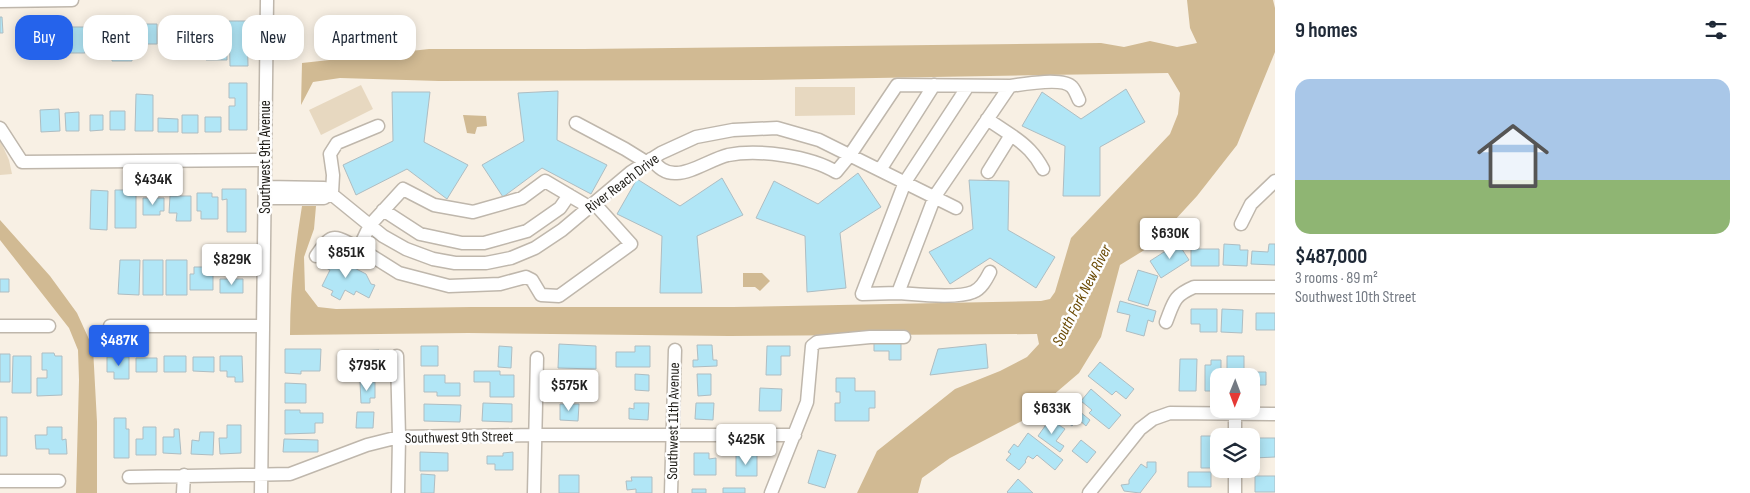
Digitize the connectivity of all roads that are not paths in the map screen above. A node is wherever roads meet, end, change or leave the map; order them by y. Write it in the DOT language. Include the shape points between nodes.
graph roads {
  1 [pos="0,0"];
  2 [pos="72,0"];
  3 [pos="267,0"];
  4 [pos="934,86"];
  5 [pos="968,86"];
  6 [pos="1010,86"];
  7 [pos="1080,100"];
  8 [pos="987,120"];
  9 [pos="576,123"];
  10 [pos="378,126"];
  11 [pos="0,128"];
  12 [pos="1011,135"];
  13 [pos="850,155"];
  14 [pos="264,160"];
  15 [pos="648,161"];
  16 [pos="880,170"];
  17 [pos="1043,170"];
  18 [pos="988,172"];
  19 [pos="1275,181"];
  20 [pos="905,182"];
  21 [pos="265,192"];
  22 [pos="332,193"];
  23 [pos="569,195"];
  24 [pos="935,196"];
  25 [pos="592,205"];
  26 [pos="956,208"];
  27 [pos="383,210"];
  28 [pos="1241,224"];
  29 [pos="370,225"];
  30 [pos="358,248"];
  31 [pos="316,256"];
  32 [pos="990,272"];
  33 [pos="1275,287"];
  34 [pos="898,293"];
  35 [pos="1166,322"];
  36 [pos="0,326"];
  37 [pos="49,326"];
  38 [pos="110,326"];
  39 [pos="263,326"];
  40 [pos="904,337"];
  41 [pos="674,350"];
  42 [pos="397,356"];
  43 [pos="537,358"];
  44 [pos="1210,414"];
  45 [pos="1260,414"];
  46 [pos="1275,414"];
  47 [pos="535,435"];
  48 [pos="672,435"];
  49 [pos="795,435"];
  50 [pos="399,438"];
  51 [pos="184,475"];
  52 [pos="261,476"];
  53 [pos="130,477"];
  54 [pos="1235,478"];
  55 [pos="0,481"];
  56 [pos="59,481"];
  57 [pos="183,493"];
  58 [pos="261,493"];
  59 [pos="398,493"];
  60 [pos="534,493"];
  61 [pos="671,493"];
  62 [pos="772,493"];
  63 [pos="1090,493"];
  64 [pos="1235,493"];
  1 -- 2 [label="street"];
  3 -- 14 [label="street, Southwest 9th Avenue"];
  4 -- 5 [label="street"];
  4 -- 13 [label="street" via="897,85"];
  4 -- 16 [label="street"];
  5 -- 6 [label="street"];
  5 -- 20 [label="street"];
  6 -- 7 [label="street" via="1065,83 1071,86"];
  6 -- 8 [label="street"];
  8 -- 12 [label="street"];
  8 -- 24 [label="street"];
  9 -- 15 [label="street"];
  10 -- 22 [label="street" via="337,143 330,154"];
  11 -- 14 [label="street" via="22,162"];
  12 -- 17 [label="street" via="1028,147"];
  12 -- 18 [label="street"];
  13 -- 15 [label="street, River Reach Drive" via="819,140 777,128 733,130 696,137"];
  13 -- 15 [label="street" via="836,172 824,164 774,153 728,155 678,174 660,169"];
  13 -- 16 [label="street, River Reach Drive"];
  14 -- 21 [label="street, Southwest 9th Avenue"];
  15 -- 25 [label="street, River Reach Drive"];
  16 -- 20 [label="street, River Reach Drive"];
  19 -- 28 [label="street" via="1252,204"];
  20 -- 24 [label="street, River Reach Drive"];
  20 -- 34 [label="street" via="862,294"];
  21 -- 22 [label="street" via="324,198"];
  21 -- 39 [label="street, Southwest 9th Avenue"];
  22 -- 29 [label="street, River Reach Drive"];
  23 -- 25 [label="street"];
  23 -- 27 [label="street" via="560,208 527,231 484,243 462,243 420,234"];
  23 -- 27 [label="street" via="545,181 522,198 473,212 434,205 403,189"];
  24 -- 26 [label="street, River Reach Drive"];
  24 -- 34 [label="street"];
  25 -- 29 [label="street, River Reach Drive" via="535,248 511,258 486,263 433,259 406,249"];
  25 -- 30 [label="street" via="631,244 559,296 540,295 532,280 526,277 500,284 449,286 399,273"];
  27 -- 29 [label="street"];
  29 -- 30 [label="street"];
  30 -- 31 [label="street" via="336,237 327,240"];
  32 -- 34 [label="street" via="985,283 972,292 929,296"];
  33 -- 35 [label="street" via="1194,287 1176,297"];
  36 -- 37 [label="street"];
  38 -- 39 [label="street"];
  39 -- 52 [label="street, Southwest 9th Avenue"];
  40 -- 49 [label="street" via="817,342 812,346 807,402"];
  41 -- 48 [label="street, Southwest 11th Avenue"];
  42 -- 50 [label="street"];
  43 -- 47 [label="street"];
  44 -- 63 [label="street" via="1170,413 1153,419 1140,429"];
  45 -- 46 [label="street"];
  47 -- 48 [label="street, Southwest 9th Street"];
  47 -- 50 [label="street, Southwest 9th Street"];
  47 -- 60 [label="street"];
  48 -- 49 [label="street, Southwest 9th Street"];
  48 -- 61 [label="street, Southwest 11th Avenue"];
  49 -- 62 [label="street"];
  50 -- 52 [label="street, Southwest 9th Street" via="367,445 290,474"];
  50 -- 59 [label="street"];
  51 -- 52 [label="street, Southwest 9th Street"];
  51 -- 53 [label="street, Southwest 9th Street"];
  51 -- 57 [label="street"];
  52 -- 58 [label="street, Southwest 9th Avenue"];
  54 -- 64 [label="street"];
  55 -- 56 [label="street"];
}
